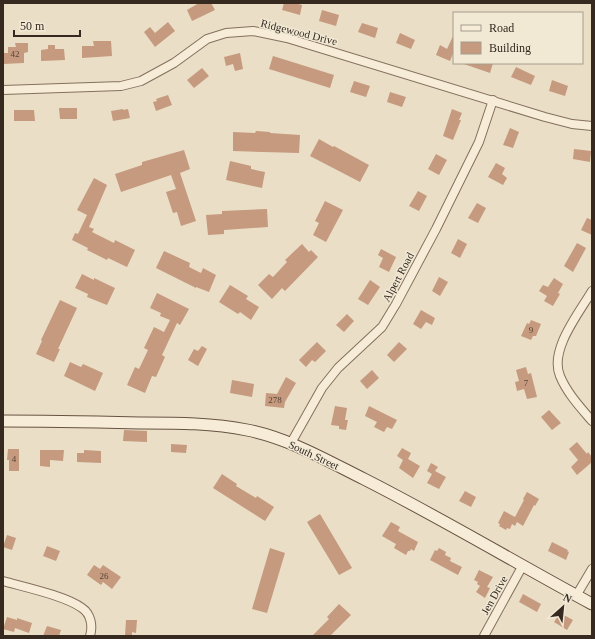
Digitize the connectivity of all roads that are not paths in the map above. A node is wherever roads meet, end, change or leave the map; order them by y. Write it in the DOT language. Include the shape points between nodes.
graph roads {
  1 [pos="3,90"];
  2 [pos="492,100"];
  3 [pos="592,126"];
  4 [pos="592,291"];
  5 [pos="3,421"];
  6 [pos="592,421"];
  7 [pos="290,444"];
  8 [pos="523,565"];
  9 [pos="592,569"];
  10 [pos="3,581"];
  11 [pos="576,596"];
  12 [pos="592,604"];
  13 [pos="90,636"];
  14 [pos="484,636"];
  1 -- 2 [label="street, Ridgewood Drive" via="121,86 141,81 174,63 207,39 226,33 252,31 287,38"];
  2 -- 3 [label="street, Ridgewood Drive" via="545,117"];
  2 -- 7 [label="street, Alpert Road" via="479,142 396,304 382,326 338,368 322,388"];
  4 -- 6 [label="street" via="565,336 558,357 562,380 571,396"];
  5 -- 7 [label="street, South Street" via="216,426 247,430"];
  7 -- 8 [label="street, South Street" via="417,506"];
  8 -- 11 [label="street, South Street"];
  8 -- 14 [label="street, Jen Drive"];
  9 -- 11 [label="street"];
  10 -- 13 [label="street" via="72,602 90,617"];
  11 -- 12 [label="street, South Street"];
}
